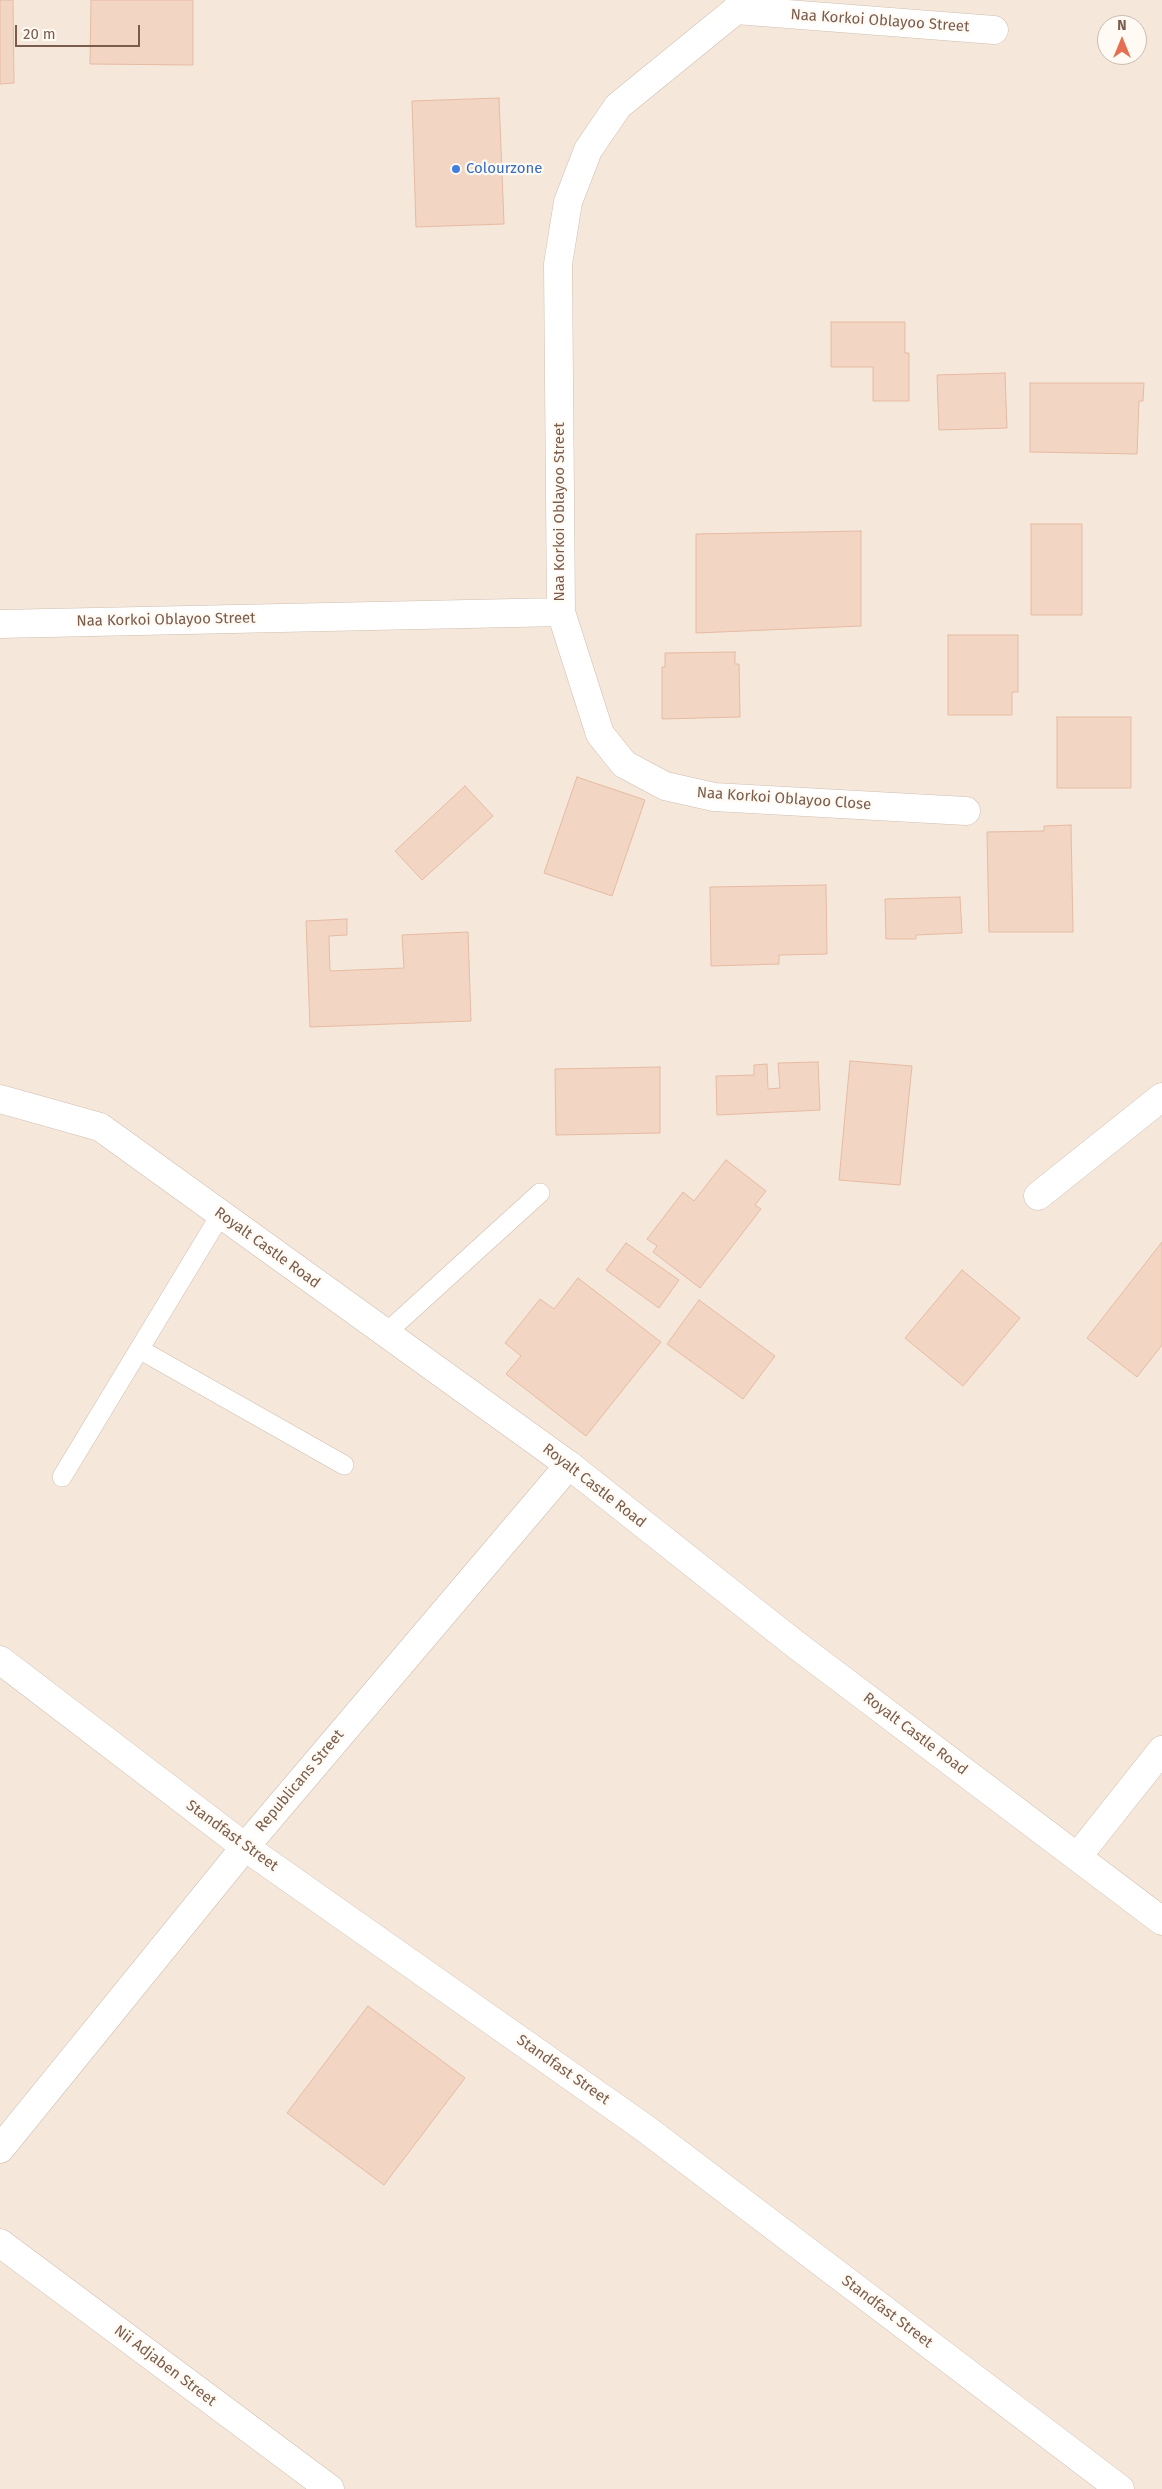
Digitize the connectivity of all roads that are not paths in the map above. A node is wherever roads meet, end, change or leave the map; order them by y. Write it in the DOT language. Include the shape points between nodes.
graph roads {
  1 [pos="739,5"];
  2 [pos="994,30"];
  3 [pos="561,612"];
  4 [pos="0,624"];
  5 [pos="966,811"];
  6 [pos="1162,1097"];
  7 [pos="0,1099"];
  8 [pos="540,1193"];
  9 [pos="1038,1196"];
  10 [pos="221,1214"];
  11 [pos="386,1333"];
  12 [pos="139,1349"];
  13 [pos="344,1465"];
  14 [pos="569,1465"];
  15 [pos="62,1478"];
  16 [pos="0,1660"];
  17 [pos="1162,1750"];
  18 [pos="245,1847"];
  19 [pos="1078,1856"];
  20 [pos="1162,1921"];
  21 [pos="0,2150"];
  22 [pos="0,2244"];
  23 [pos="330,2489"];
  24 [pos="1120,2489"];
  1 -- 2 [label="street, Naa Korkoi Oblayoo Street"];
  1 -- 3 [label="street, Naa Korkoi Oblayoo Street" via="618,106 588,150 568,202 558,264"];
  3 -- 4 [label="street, Naa Korkoi Oblayoo Street"];
  3 -- 5 [label="street, Naa Korkoi Oblayoo Close" via="600,734 624,764 664,786 714,797"];
  6 -- 9 [label="street"];
  7 -- 10 [label="street, Royalt Castle Road" via="100,1127"];
  8 -- 11 [label="lane"];
  10 -- 11 [label="street, Royalt Castle Road"];
  10 -- 12 [label="lane"];
  11 -- 14 [label="street, Royalt Castle Road"];
  12 -- 13 [label="lane"];
  12 -- 15 [label="lane"];
  14 -- 18 [label="street, Republicans Street"];
  14 -- 19 [label="street, Royalt Castle Road" via="795,1644"];
  16 -- 18 [label="street, Standfast Street"];
  17 -- 19 [label="street"];
  18 -- 21 [label="street, Republicans Street"];
  18 -- 24 [label="street, Standfast Street" via="646,2128"];
  19 -- 20 [label="street, Royalt Castle Road"];
  22 -- 23 [label="street, Nii Adjaben Street"];
}
